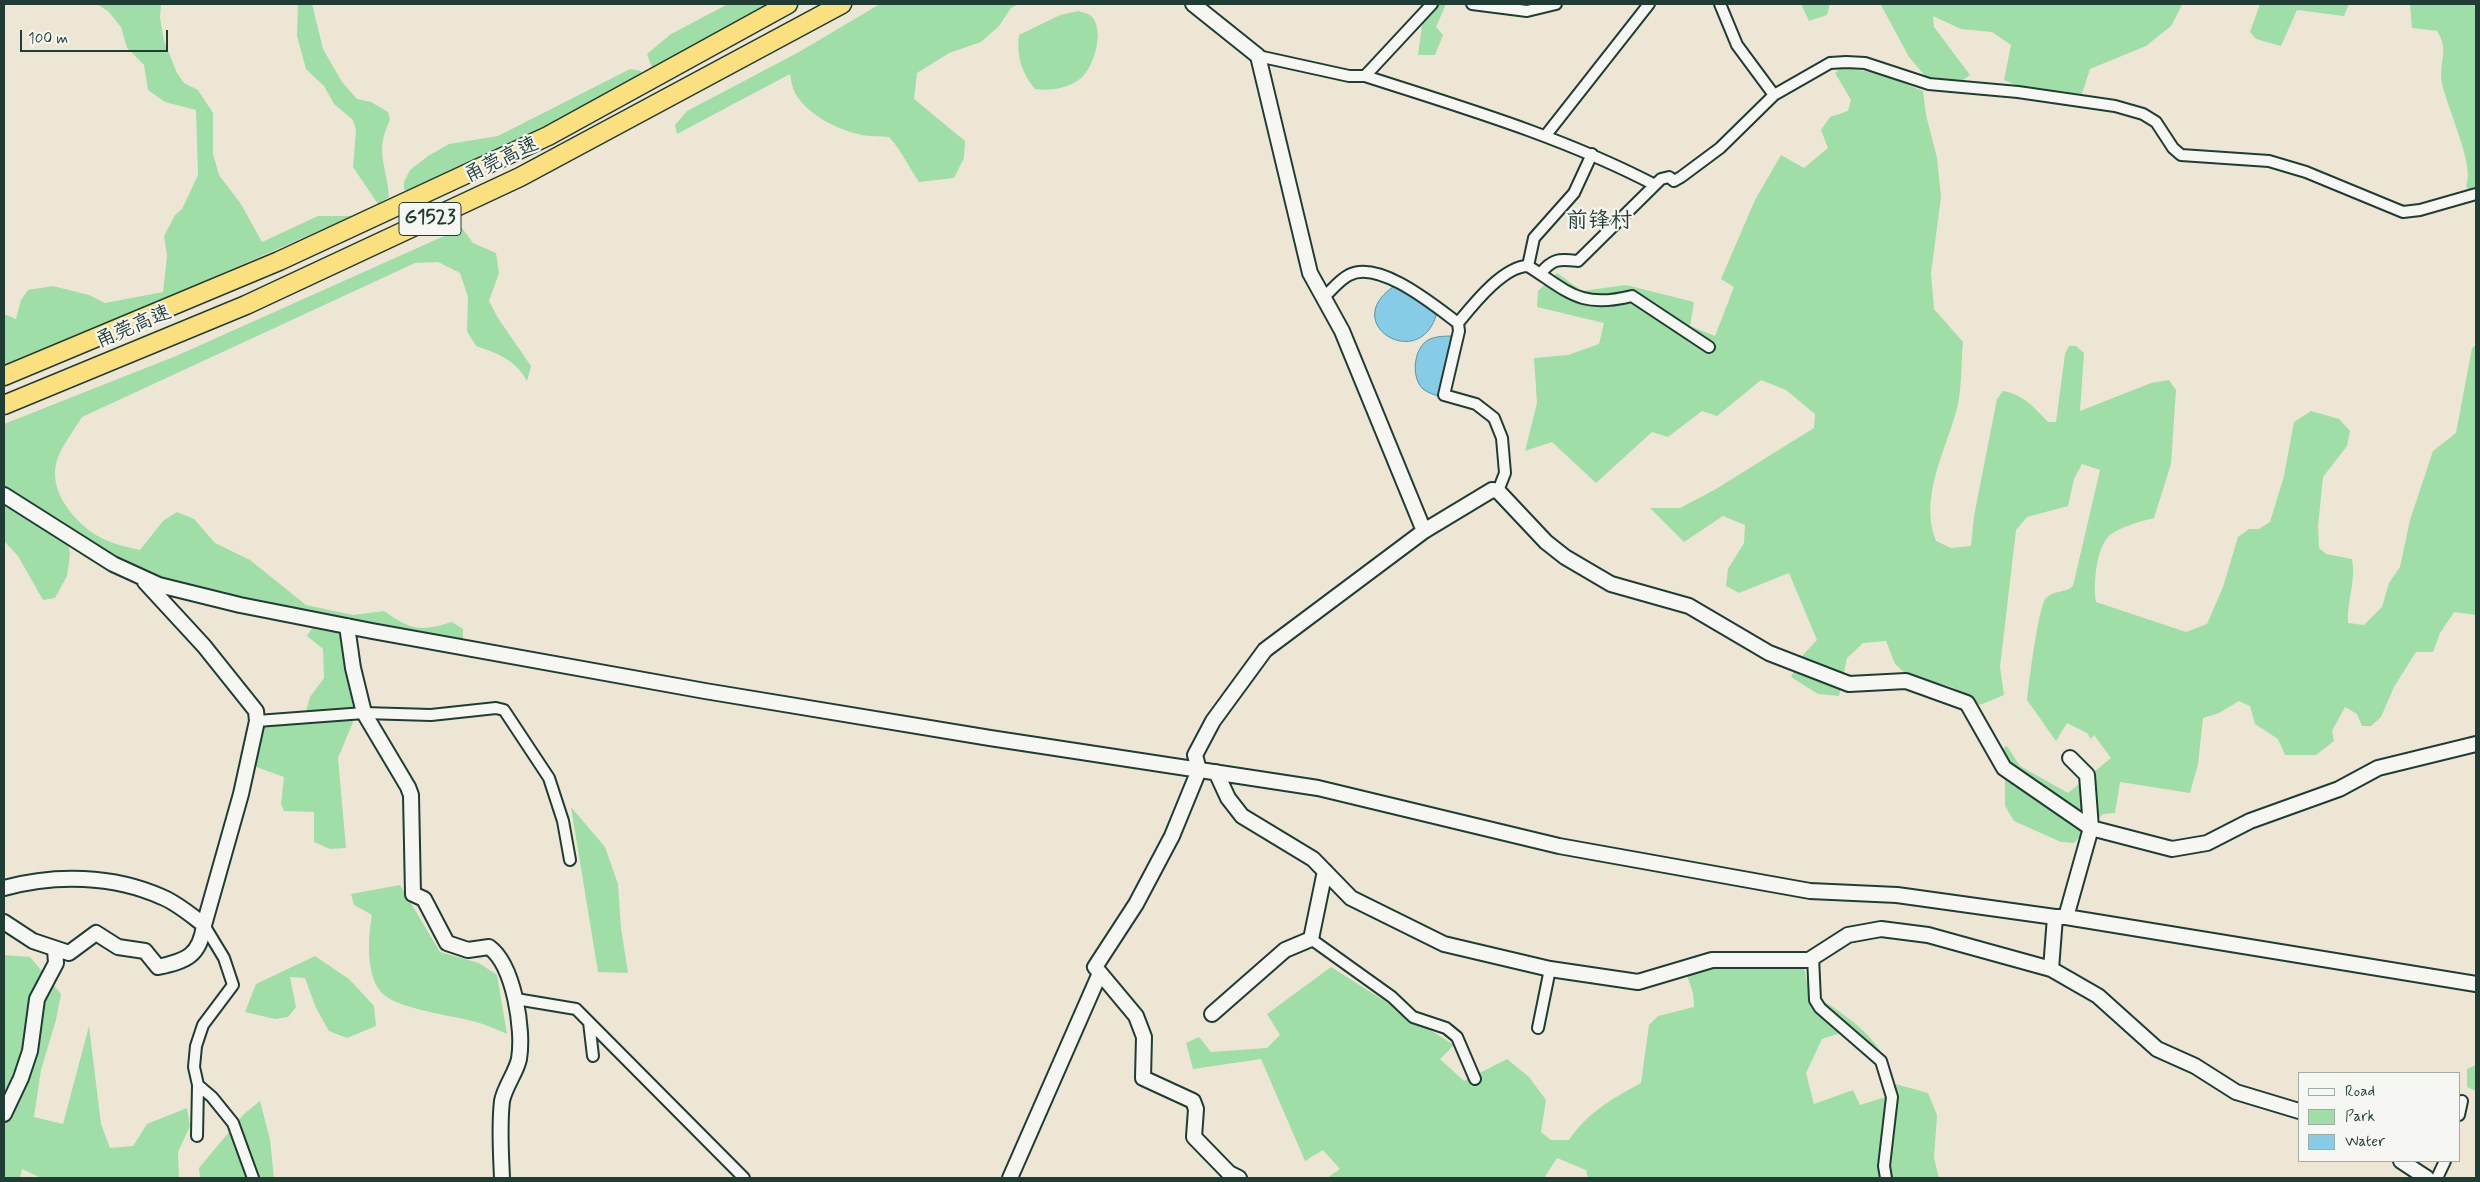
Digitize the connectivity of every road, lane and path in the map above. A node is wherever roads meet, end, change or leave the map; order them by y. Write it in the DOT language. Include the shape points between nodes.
graph roads {
  1 [pos="788,4"];
  2 [pos="842,4"];
  3 [pos="1192,4"];
  4 [pos="1432,4"];
  5 [pos="1472,4"];
  6 [pos="1556,4"];
  7 [pos="1649,4"];
  8 [pos="1720,4"];
  9 [pos="1258,56"];
  10 [pos="1365,76"];
  11 [pos="1774,95"];
  12 [pos="1546,135"];
  13 [pos="1592,154"];
  14 [pos="1655,185"];
  15 [pos="2476,194"];
  16 [pos="1528,266"];
  17 [pos="1540,274"];
  18 [pos="1323,298"];
  19 [pos="1458,324"];
  20 [pos="1709,347"];
  21 [pos="4,376"];
  22 [pos="4,405"];
  23 [pos="1498,491"];
  24 [pos="4,495"];
  25 [pos="1424,531"];
  26 [pos="142,577"];
  27 [pos="347,626"];
  28 [pos="364,712"];
  29 [pos="257,721"];
  30 [pos="2476,744"];
  31 [pos="2070,758"];
  32 [pos="1199,770"];
  33 [pos="1216,772"];
  34 [pos="2091,828"];
  35 [pos="570,860"];
  36 [pos="1325,871"];
  37 [pos="4,888"];
  38 [pos="2060,917"];
  39 [pos="4,922"];
  40 [pos="204,925"];
  41 [pos="1310,939"];
  42 [pos="55,950"];
  43 [pos="1813,957"];
  44 [pos="1550,969"];
  45 [pos="2051,969"];
  46 [pos="1100,973"];
  47 [pos="2476,984"];
  48 [pos="516,999"];
  49 [pos="1212,1014"];
  50 [pos="589,1022"];
  51 [pos="1538,1028"];
  52 [pos="593,1056"];
  53 [pos="1475,1079"];
  54 [pos="198,1085"];
  55 [pos="2462,1101"];
  56 [pos="2460,1110"];
  57 [pos="2298,1112"];
  58 [pos="4,1114"];
  59 [pos="197,1136"];
  60 [pos="2402,1162"];
  61 [pos="2445,1162"];
  62 [pos="2418,1176"];
  63 [pos="253,1178"];
  64 [pos="502,1178"];
  65 [pos="744,1178"];
  66 [pos="1010,1178"];
  67 [pos="1239,1178"];
  68 [pos="1886,1178"];
  69 [pos="2437,1178"];
  1 -- 21 [label="highway, 甬莞高速 / G1523" via="548,136 279,261"];
  2 -- 22 [label="highway, 甬莞高速 / G1523" via="520,177 246,305"];
  3 -- 9 [label="street"];
  4 -- 10 [label="street"];
  5 -- 6 [label="street" via="1527,11"];
  7 -- 12 [label="street"];
  8 -- 11 [label="street" via="1737,45"];
  9 -- 10 [label="street" via="1348,76"];
  9 -- 18 [label="street" via="1310,274"];
  10 -- 12 [label="street"];
  11 -- 14 [label="street" via="1720,148 1674,180 1669,177"];
  11 -- 15 [label="street" via="1830,63 1865,63 1929,84 2018,92 2115,106 2143,114 2156,122 2173,148 2181,154 2269,161 2306,172 2403,212"];
  12 -- 13 [label="street"];
  13 -- 14 [label="street"];
  13 -- 16 [label="street" via="1574,193 1534,238"];
  14 -- 17 [label="street" via="1578,261 1560,259 1548,264"];
  16 -- 17 [label="street"];
  16 -- 19 [label="street" via="1516,268 1502,278 1479,298"];
  17 -- 20 [label="street" via="1578,298 1601,301 1632,296"];
  18 -- 19 [label="street" via="1348,275 1371,273 1411,289"];
  18 -- 25 [label="street" via="1342,331"];
  19 -- 23 [label="street" via="1444,395 1476,404 1494,418 1502,438 1505,473"];
  23 -- 25 [label="street" via="1492,490"];
  23 -- 34 [label="street" via="1546,542 1611,584 1689,606 1769,653 1849,684 1906,681 1967,703 2004,768"];
  24 -- 26 [label="street" via="113,564"];
  25 -- 32 [label="street" via="1266,650 1213,721 1195,755"];
  26 -- 27 [label="street" via="159,585 240,605"];
  26 -- 29 [label="street" via="204,646 256,711"];
  27 -- 28 [label="street" via="352,668"];
  27 -- 32 [label="street" via="706,691"];
  28 -- 29 [label="street"];
  28 -- 35 [label="street" via="431,715 496,708 504,710 549,778 563,821"];
  28 -- 48 [label="street" via="411,795 413,894 424,899 447,943 468,950 489,948 497,953"];
  29 -- 40 [label="street" via="241,794"];
  30 -- 34 [label="street" via="2378,768 2340,790 2250,820 2207,843 2172,849"];
  31 -- 34 [label="street" via="2087,775"];
  32 -- 33 [label="street"];
  32 -- 46 [label="street" via="1172,836 1136,904 1095,967"];
  33 -- 36 [label="street" via="1228,798 1242,816 1312,859"];
  33 -- 38 [label="street" via="1318,788 1559,846 1810,891 1897,895"];
  34 -- 38 [label="street"];
  36 -- 41 [label="street"];
  36 -- 44 [label="street" via="1351,898 1444,944"];
  37 -- 40 [label="street" via="57,879 114,882 163,897"];
  38 -- 45 [label="street"];
  38 -- 47 [label="street"];
  39 -- 42 [label="street"];
  40 -- 42 [label="street" via="194,953 178,963 158,967 145,951 118,947 96,933 69,953"];
  40 -- 54 [label="street" via="224,958 233,984 203,1025 194,1067"];
  41 -- 49 [label="street" via="1285,950"];
  41 -- 53 [label="street" via="1392,997 1413,1017 1446,1028 1457,1037"];
  42 -- 58 [label="street" via="56,963 37,999 30,1051"];
  43 -- 44 [label="street" via="1809,960 1712,960 1638,982"];
  43 -- 45 [label="street" via="1848,935 1880,930 1928,935"];
  43 -- 68 [label="street" via="1815,1000 1820,1008 1881,1061 1892,1097 1884,1166"];
  44 -- 51 [label="street"];
  45 -- 57 [label="street" via="2098,996 2157,1049 2195,1066 2236,1092"];
  46 -- 66 [label="street"];
  46 -- 67 [label="street" via="1136,1016 1144,1037 1143,1078 1193,1101 1196,1109 1194,1137 1229,1173"];
  48 -- 50 [label="street" via="576,1009"];
  48 -- 64 [label="street" via="520,1049 502,1102"];
  50 -- 52 [label="street"];
  50 -- 65 [label="street"];
  54 -- 59 [label="street"];
  54 -- 63 [label="street" via="233,1123"];
  55 -- 56 [label="street"];
  60 -- 62 [label="street"];
  61 -- 69 [label="street"];
}
